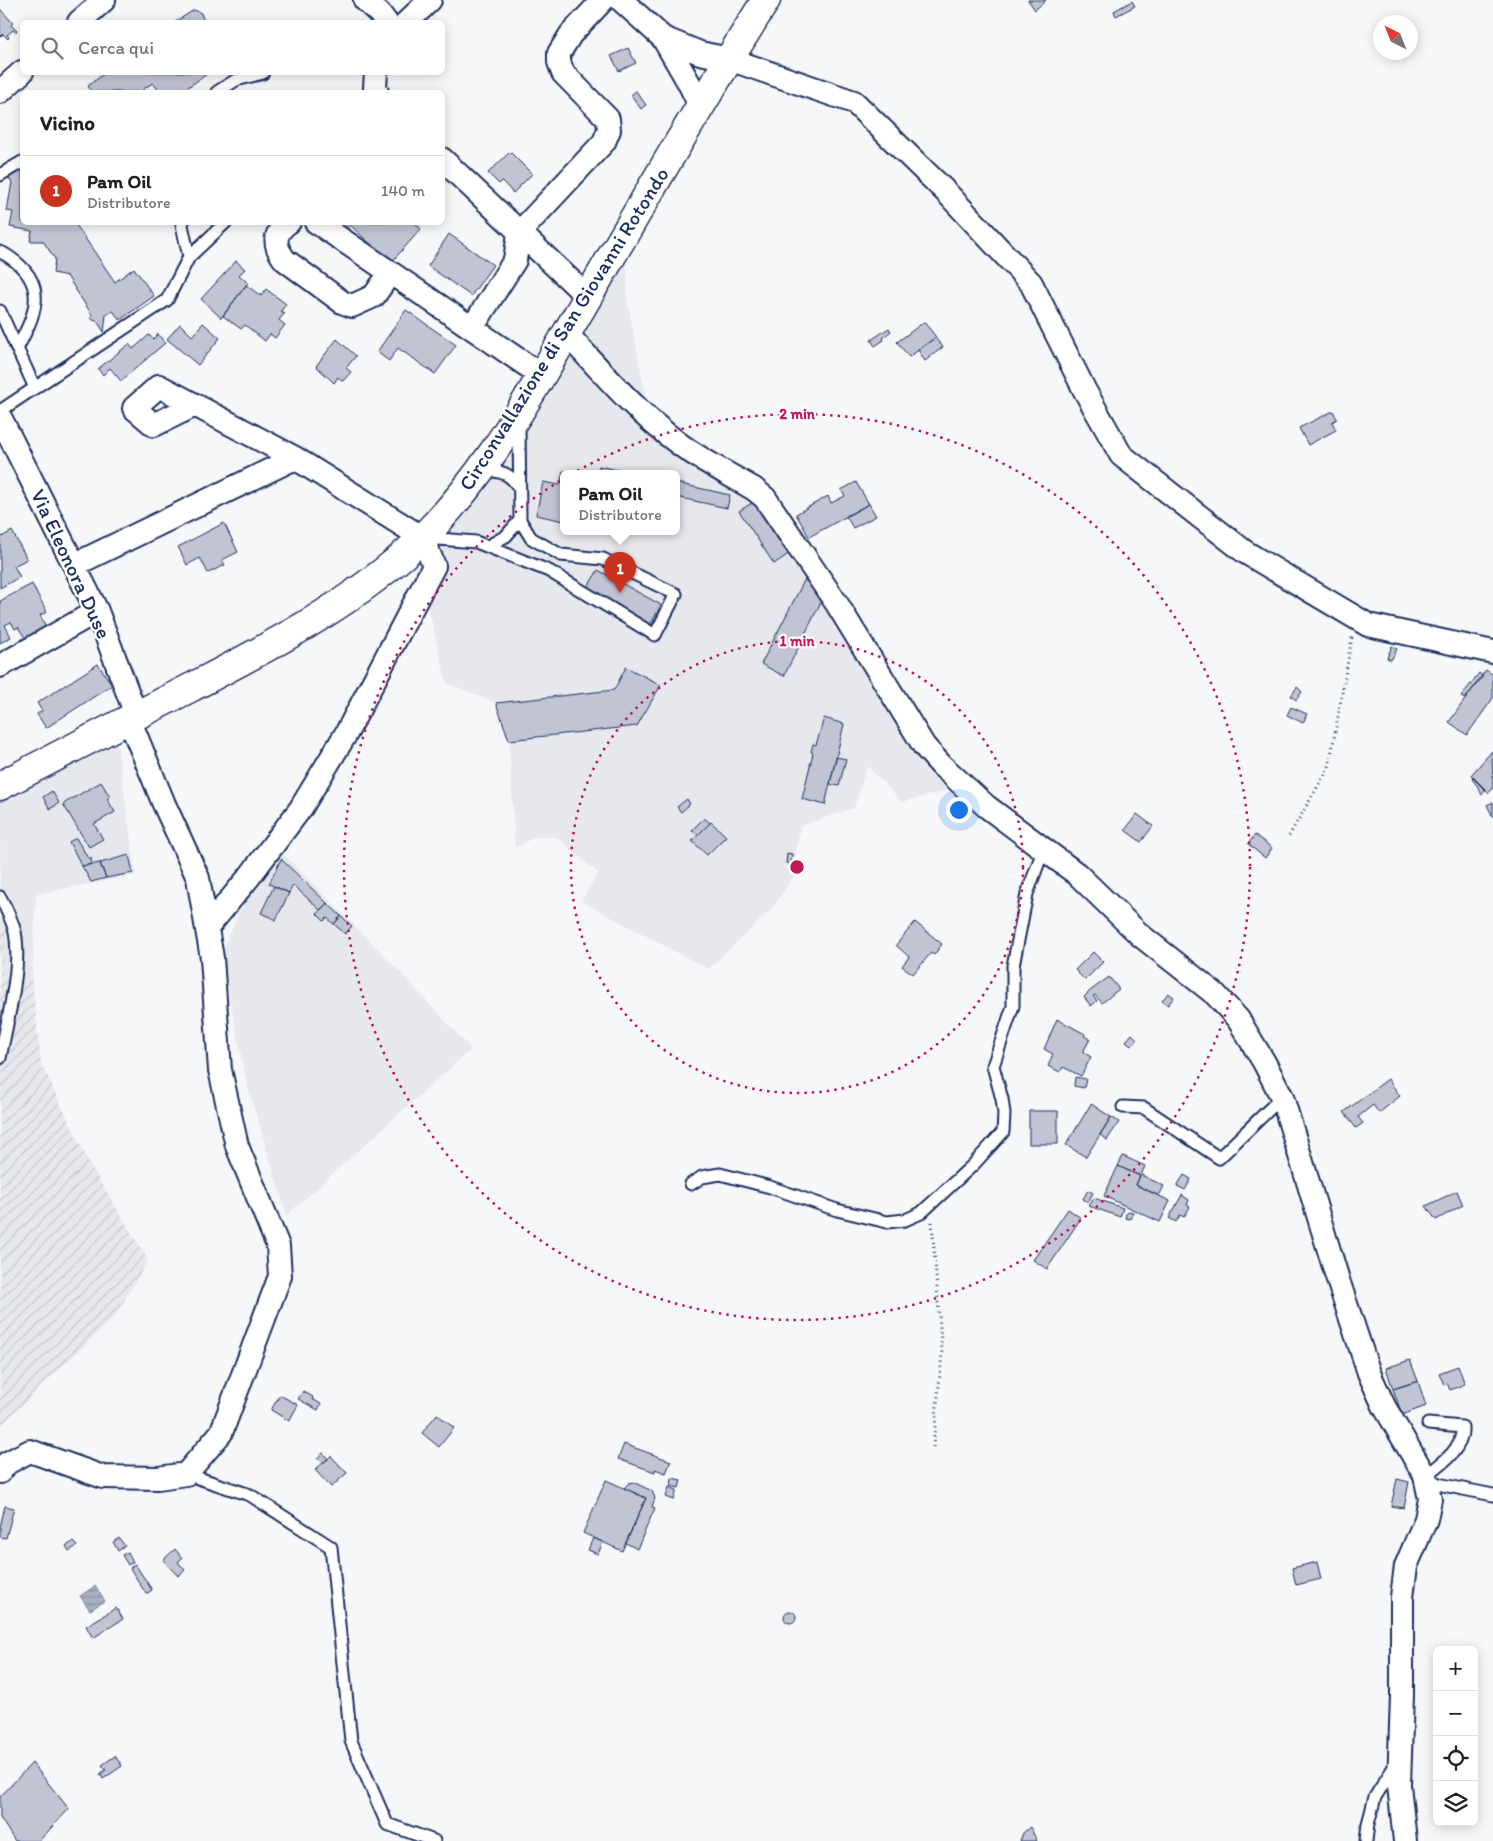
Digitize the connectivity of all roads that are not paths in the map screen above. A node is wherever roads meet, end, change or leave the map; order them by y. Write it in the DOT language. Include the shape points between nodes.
graph roads {
  1 [pos="104,0"];
  2 [pos="365,0"];
  3 [pos="430,0"];
  4 [pos="603,0"];
  5 [pos="620,0"];
  6 [pos="766,0"];
  7 [pos="81,20"];
  8 [pos="384,20"];
  9 [pos="409,20"];
  10 [pos="664,38"];
  11 [pos="729,59"];
  12 [pos="20,74"];
  13 [pos="255,75"];
  14 [pos="376,75"];
  15 [pos="220,90"];
  16 [pos="376,90"];
  17 [pos="0,92"];
  18 [pos="700,106"];
  19 [pos="445,162"];
  20 [pos="20,163"];
  21 [pos="0,175"];
  22 [pos="182,225"];
  23 [pos="223,225"];
  24 [pos="285,225"];
  25 [pos="320,225"];
  26 [pos="519,233"];
  27 [pos="0,252"];
  28 [pos="189,258"];
  29 [pos="390,273"];
  30 [pos="588,296"];
  31 [pos="0,311"];
  32 [pos="472,328"];
  33 [pos="566,333"];
  34 [pos="17,349"];
  35 [pos="541,376"];
  36 [pos="35,388"];
  37 [pos="195,405"];
  38 [pos="0,411"];
  39 [pos="518,412"];
  40 [pos="0,416"];
  41 [pos="295,458"];
  42 [pos="482,469"];
  43 [pos="519,488"];
  44 [pos="520,520"];
  45 [pos="423,538"];
  46 [pos="488,546"];
  47 [pos="74,565"];
  48 [pos="97,612"];
  49 [pos="1493,652"];
  50 [pos="0,666"];
  51 [pos="132,717"];
  52 [pos="0,786"];
  53 [pos="1044,848"];
  54 [pos="0,897"];
  55 [pos="206,928"];
  56 [pos="0,1058"];
  57 [pos="1282,1097"];
  58 [pos="1123,1107"];
  59 [pos="691,1184"];
  60 [pos="1428,1424"];
  61 [pos="0,1472"];
  62 [pos="186,1474"];
  63 [pos="1425,1476"];
  64 [pos="1493,1495"];
  65 [pos="1400,1758"];
  66 [pos="434,1841"];
  67 [pos="1366,1841"];
  68 [pos="1405,1841"];
  1 -- 7 [label="street"];
  2 -- 8 [label="street"];
  3 -- 9 [label="street"];
  4 -- 26 [label="street" via="564,43 559,62 563,73 608,119 609,130 604,142"];
  5 -- 10 [label="street"];
  6 -- 11 [label="main road, Circonvallazione di San Giovanni Rotondo"];
  10 -- 11 [label="street"];
  10 -- 18 [label="street"];
  11 -- 18 [label="main road, Circonvallazione di San Giovanni Rotondo"];
  11 -- 49 [label="street" via="854,102 946,192 1031,283 1121,455 1245,552 1368,625"];
  12 -- 17 [label="street"];
  13 -- 15 [label="lane" via="236,80"];
  14 -- 16 [label="street"];
  18 -- 30 [label="main road, Circonvallazione di San Giovanni Rotondo"];
  19 -- 26 [label="street"];
  20 -- 21 [label="lane"];
  22 -- 28 [label="lane"];
  23 -- 28 [label="lane"];
  24 -- 29 [label="street" via="277,235 278,251 285,260 342,302 352,306 374,296"];
  25 -- 29 [label="street"];
  26 -- 30 [label="street"];
  26 -- 32 [label="street" via="515,260"];
  27 -- 34 [label="lane" via="23,268 36,293 32,321"];
  28 -- 36 [label="lane" via="168,300"];
  29 -- 32 [label="street"];
  30 -- 33 [label="main road, Circonvallazione di San Giovanni Rotondo"];
  31 -- 34 [label="lane"];
  32 -- 35 [label="street"];
  33 -- 35 [label="main road, Circonvallazione di San Giovanni Rotondo"];
  33 -- 53 [label="street" via="648,419 680,444 765,498 837,604 924,746 986,806"];
  34 -- 36 [label="lane"];
  35 -- 39 [label="main road, Circonvallazione di San Giovanni Rotondo"];
  36 -- 38 [label="lane"];
  37 -- 41 [label="street"];
  39 -- 42 [label="main road, Circonvallazione di San Giovanni Rotondo"];
  39 -- 43 [label="lane"];
  40 -- 47 [label="street, Via Eleonora Duse"];
  41 -- 45 [label="street"];
  41 -- 47 [label="street"];
  42 -- 43 [label="lane" via="507,474 514,478"];
  42 -- 45 [label="main road, Circonvallazione di San Giovanni Rotondo" via="453,507"];
  43 -- 44 [label="lane"];
  44 -- 46 [label="lane" via="506,536"];
  44 -- 46 [label="lane" via="531,538 561,555 603,558 676,594 655,635 549,571"];
  45 -- 46 [label="lane" via="476,542"];
  45 -- 51 [label="main road, Circonvallazione di San Giovanni Rotondo" via="330,610 253,655"];
  45 -- 55 [label="street" via="434,566 347,732 301,808"];
  47 -- 48 [label="street, Via Eleonora Duse"];
  48 -- 50 [label="street"];
  48 -- 51 [label="street, Via Eleonora Duse"];
  51 -- 52 [label="main road, Circonvallazione di San Giovanni Rotondo"];
  51 -- 55 [label="street, Via Eleonora Duse" via="164,804 198,878"];
  53 -- 57 [label="street" via="1077,874 1140,935 1215,994 1238,1019"];
  53 -- 59 [label="lane" via="1027,894 1013,966 1013,1006 993,1066 1002,1099 1003,1132 973,1165 921,1213 887,1222 720,1174 702,1177"];
  54 -- 56 [label="lane" via="10,914 16,947 15,980"];
  55 -- 62 [label="street, Via Eleonora Duse" via="212,958 220,1070 237,1146 278,1246 280,1276 221,1432"];
  57 -- 58 [label="lane" via="1219,1158 1144,1108"];
  57 -- 63 [label="street" via="1369,1373 1384,1406"];
  60 -- 63 [label="lane" via="1462,1427 1463,1434 1446,1460"];
  61 -- 62 [label="street" via="7,1463 30,1451 103,1477 158,1478"];
  62 -- 66 [label="lane" via="250,1495 331,1547 350,1741 387,1824"];
  63 -- 64 [label="lane" via="1443,1486"];
  63 -- 65 [label="street" via="1430,1499 1426,1519 1406,1566 1402,1597"];
  65 -- 67 [label="lane" via="1375,1798"];
  65 -- 68 [label="street" via="1399,1785"];
}
